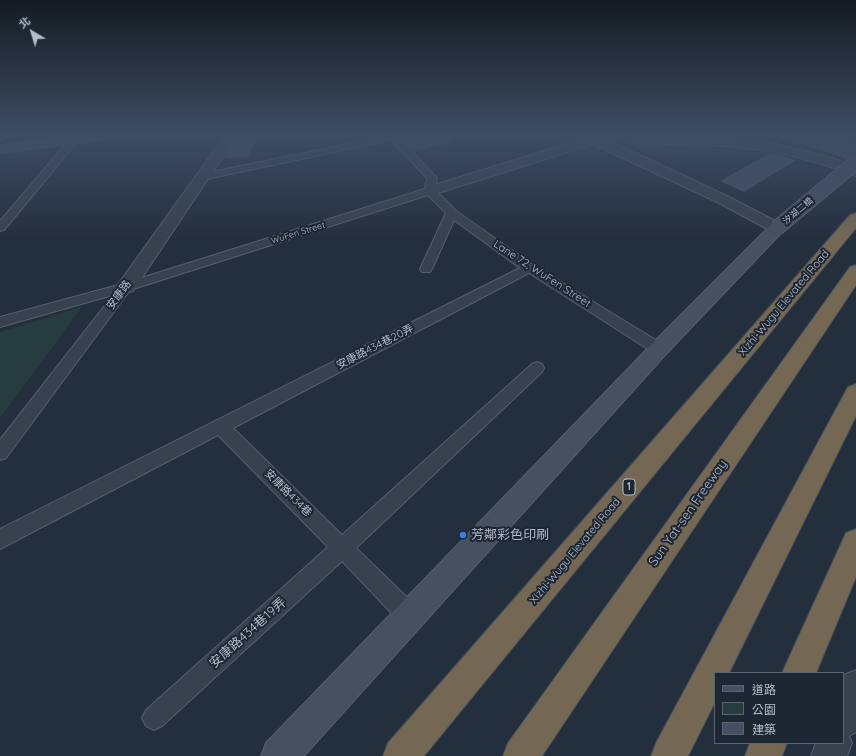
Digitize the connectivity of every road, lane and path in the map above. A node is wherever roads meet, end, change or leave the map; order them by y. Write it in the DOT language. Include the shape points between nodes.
graph roads {
  1 [pos="49,169"];
  2 [pos="207,169"];
  3 [pos="240,169"];
  4 [pos="424,169"];
  5 [pos="493,169"];
  6 [pos="659,169"];
  7 [pos="855,169"];
  8 [pos="202,177"];
  9 [pos="430,191"];
  10 [pos="15,211"];
  11 [pos="452,213"];
  12 [pos="0,214"];
  13 [pos="856,218"];
  14 [pos="0,228"];
  15 [pos="777,228"];
  16 [pos="529,268"];
  17 [pos="426,269"];
  18 [pos="856,271"];
  19 [pos="126,287"];
  20 [pos="0,322"];
  21 [pos="659,349"];
  22 [pos="537,368"];
  23 [pos="856,393"];
  24 [pos="221,426"];
  25 [pos="0,453"];
  26 [pos="0,539"];
  27 [pos="856,543"];
  28 [pos="342,548"];
  29 [pos="410,616"];
  30 [pos="800,672"];
  31 [pos="856,687"];
  32 [pos="154,718"];
  33 [pos="844,718"];
  34 [pos="769,744"];
  35 [pos="834,744"];
  36 [pos="279,756"];
  37 [pos="401,756"];
  38 [pos="521,756"];
  39 [pos="669,756"];
  40 [pos="763,756"];
  41 [pos="829,756"];
  1 -- 10 [label="lane"];
  2 -- 8 [label="street, 安康路"];
  3 -- 8 [label="lane"];
  4 -- 9 [label="lane" via="432,178"];
  5 -- 9 [label="street, WuFen Street"];
  6 -- 15 [label="street"];
  7 -- 15 [label="street, 汐湖二橋, bridge"];
  8 -- 19 [label="street, 安康路"];
  9 -- 11 [label="lane, Lane 72, WuFen Street"];
  9 -- 19 [label="lane, WuFen Street"];
  10 -- 12 [label="lane"];
  10 -- 14 [label="lane"];
  11 -- 16 [label="lane, Lane 72, WuFen Street"];
  11 -- 17 [label="lane"];
  13 -- 37 [label="highway, Xizhi-Wugu Elevated Road / 1"];
  15 -- 21 [label="street, 汐湖二橋"];
  16 -- 21 [label="lane, Lane 72, WuFen Street"];
  16 -- 24 [label="lane, 安康路434巷20弄"];
  18 -- 38 [label="highway, Sun Yat-sen Freeway"];
  19 -- 20 [label="lane, WuFen Street"];
  19 -- 25 [label="lane, 安康路"];
  21 -- 29 [label="street, 汐湖二橋"];
  22 -- 28 [label="lane"];
  23 -- 39 [label="highway"];
  24 -- 26 [label="lane"];
  24 -- 28 [label="lane, 安康路434巷"];
  27 -- 30 [label="highway"];
  28 -- 29 [label="lane, 安康路434巷"];
  28 -- 32 [label="lane, 安康路434巷19弄"];
  29 -- 36 [label="street, 汐湖二橋"];
  31 -- 33 [label="street"];
  34 -- 40 [label="highway"];
  35 -- 41 [label="street"];
}
